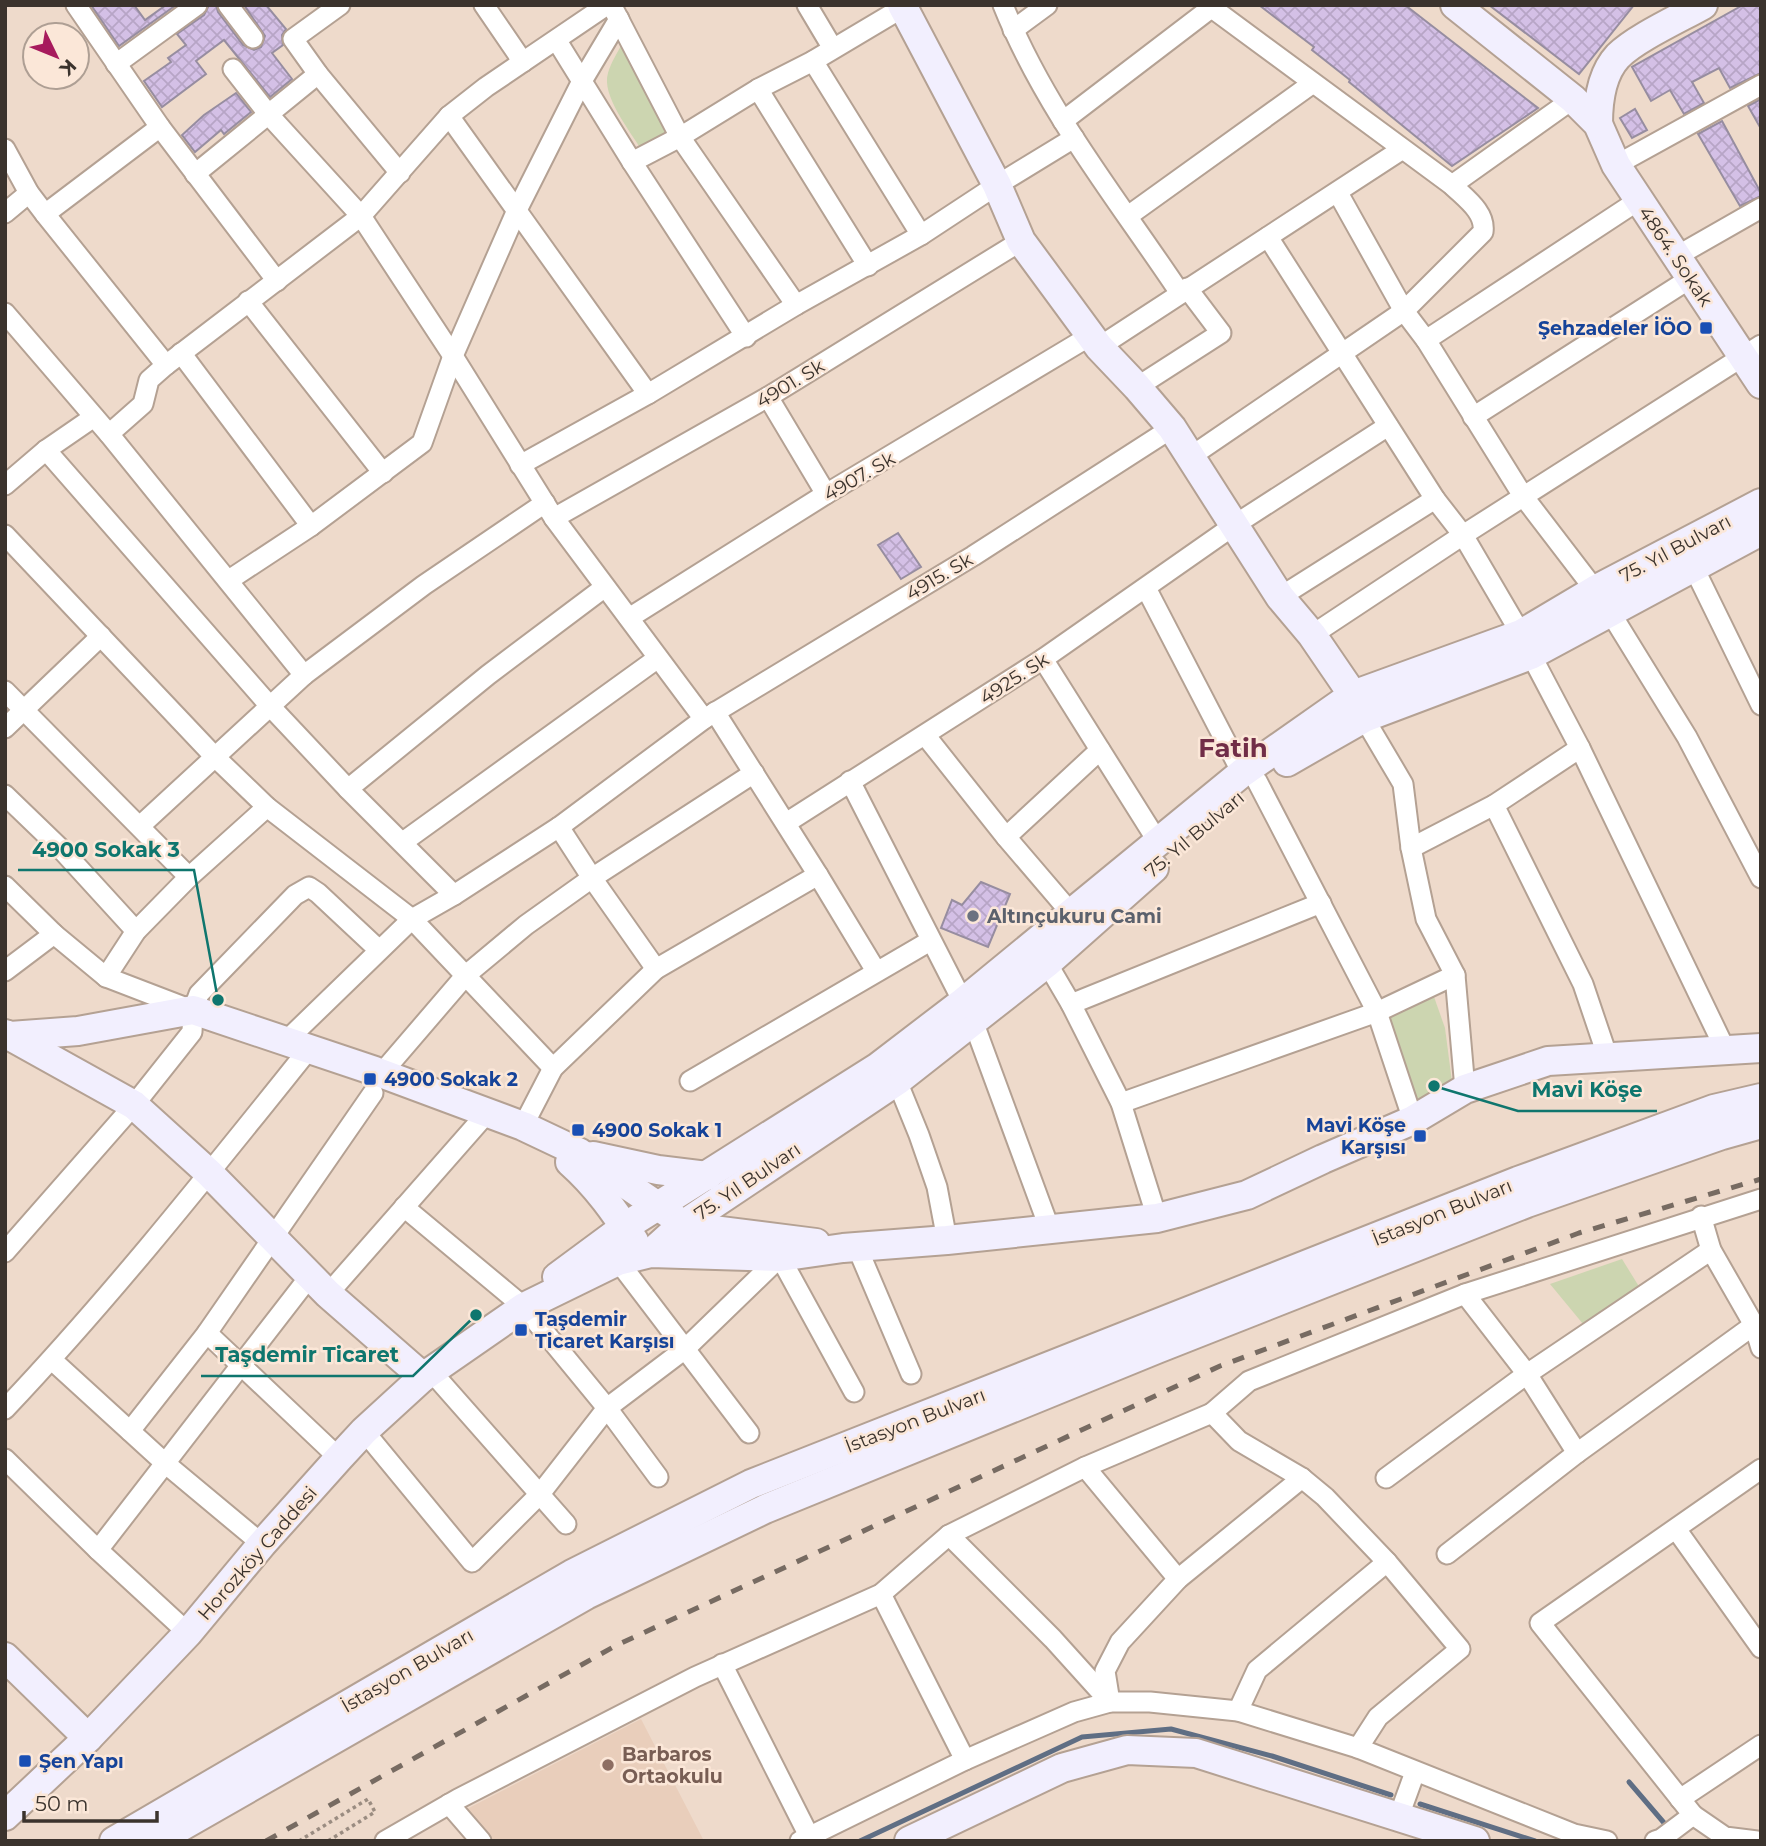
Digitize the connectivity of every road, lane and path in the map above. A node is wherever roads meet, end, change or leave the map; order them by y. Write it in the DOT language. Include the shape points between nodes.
graph roads {
  1 [pos="76,5"];
  2 [pos="197,5"];
  3 [pos="228,5"];
  4 [pos="340,5"];
  5 [pos="484,5"];
  6 [pos="807,5"];
  7 [pos="1003,5"];
  8 [pos="1047,5"];
  9 [pos="1455,5"];
  10 [pos="1703,5"];
  11 [pos="904,6"];
  12 [pos="1209,6"];
  13 [pos="612,10"];
  14 [pos="1013,30"];
  15 [pos="253,38"];
  16 [pos="557,41"];
  17 [pos="832,47"];
  18 [pos="813,61"];
  19 [pos="523,62"];
  20 [pos="116,64"];
  21 [pos="233,69"];
  22 [pos="318,74"];
  23 [pos="582,81"];
  24 [pos="1313,83"];
  25 [pos="1761,85"];
  26 [pos="758,89"];
  27 [pos="1573,99"];
  28 [pos="269,115"];
  29 [pos="449,116"];
  30 [pos="1063,121"];
  31 [pos="1598,124"];
  32 [pos="160,127"];
  33 [pos="680,137"];
  34 [pos="1074,138"];
  35 [pos="5,149"];
  36 [pos="1401,150"];
  37 [pos="632,162"];
  38 [pos="1616,165"];
  39 [pos="400,173"];
  40 [pos="195,174"];
  41 [pos="997,185"];
  42 [pos="1452,185"];
  43 [pos="29,192"];
  44 [pos="1338,193"];
  45 [pos="1639,200"];
  46 [pos="1761,208"];
  47 [pos="517,210"];
  48 [pos="5,213"];
  49 [pos="45,214"];
  50 [pos="361,216"];
  51 [pos="1128,216"];
  52 [pos="921,235"];
  53 [pos="1268,237"];
  54 [pos="1021,241"];
  55 [pos="868,266"];
  56 [pos="1684,267"];
  57 [pos="277,281"];
  58 [pos="1184,290"];
  59 [pos="248,301"];
  60 [pos="796,305"];
  61 [pos="1404,311"];
  62 [pos="5,313"];
  63 [pos="746,337"];
  64 [pos="1426,340"];
  65 [pos="1094,342"];
  66 [pos="1752,351"];
  67 [pos="1342,355"];
  68 [pos="453,356"];
  69 [pos="173,359"];
  70 [pos="1761,384"];
  71 [pos="1137,387"];
  72 [pos="648,394"];
  73 [pos="768,397"];
  74 [pos="94,417"];
  75 [pos="1473,417"];
  76 [pos="1388,426"];
  77 [pos="1172,428"];
  78 [pos="109,434"];
  79 [pos="46,450"];
  80 [pos="1190,457"];
  81 [pos="520,465"];
  82 [pos="383,473"];
  83 [pos="5,485"];
  84 [pos="826,494"];
  85 [pos="1523,496"];
  86 [pos="1435,499"];
  87 [pos="1761,503"];
  88 [pos="550,510"];
  89 [pos="1236,524"];
  90 [pos="311,526"];
  91 [pos="1761,531"];
  92 [pos="1463,535"];
  93 [pos="5,536"];
  94 [pos="1693,566"];
  95 [pos="229,580"];
  96 [pos="605,587"];
  97 [pos="1146,587"];
  98 [pos="1280,597"];
  99 [pos="1603,601"];
  100 [pos="629,618"];
  101 [pos="1312,635"];
  102 [pos="101,636"];
  103 [pos="1526,645"];
  104 [pos="658,658"];
  105 [pos="1043,659"];
  106 [pos="304,675"];
  107 [pos="5,691"];
  108 [pos="269,705"];
  109 [pos="1761,705"];
  110 [pos="1358,706"];
  111 [pos="23,709"];
  112 [pos="710,716"];
  113 [pos="5,728"];
  114 [pos="925,735"];
  115 [pos="1580,748"];
  116 [pos="1100,750"];
  117 [pos="215,757"];
  118 [pos="754,773"];
  119 [pos="1250,777"];
  120 [pos="850,781"];
  121 [pos="348,789"];
  122 [pos="5,795"];
  123 [pos="1494,805"];
  124 [pos="267,807"];
  125 [pos="786,823"];
  126 [pos="139,826"];
  127 [pos="559,827"];
  128 [pos="1006,837"];
  129 [pos="403,842"];
  130 [pos="1157,842"];
  131 [pos="1411,848"];
  132 [pos="818,875"];
  133 [pos="189,877"];
  134 [pos="592,878"];
  135 [pos="1761,878"];
  136 [pos="5,886"];
  137 [pos="454,895"];
  138 [pos="1321,903"];
  139 [pos="1071,913"];
  140 [pos="412,919"];
  141 [pos="136,931"];
  142 [pos="54,934"];
  143 [pos="930,941"];
  144 [pos="379,950"];
  145 [pos="1047,963"];
  146 [pos="656,969"];
  147 [pos="5,971"];
  148 [pos="876,971"];
  149 [pos="466,975"];
  150 [pos="1455,975"];
  151 [pos="106,977"];
  152 [pos="1071,1004"];
  153 [pos="193,1010"];
  154 [pos="968,1012"];
  155 [pos="1377,1013"];
  156 [pos="7,1038"];
  157 [pos="298,1045"];
  158 [pos="1761,1048"];
  159 [pos="1726,1051"];
  160 [pos="1608,1058"];
  161 [pos="553,1068"];
  162 [pos="690,1081"];
  163 [pos="897,1081"];
  164 [pos="377,1083"];
  165 [pos="1465,1089"];
  166 [pos="1761,1098"];
  167 [pos="1121,1103"];
  168 [pos="134,1105"];
  169 [pos="487,1113"];
  170 [pos="1413,1120"];
  171 [pos="1761,1124"];
  172 [pos="531,1131"];
  173 [pos="580,1153"];
  174 [pos="209,1173"];
  175 [pos="707,1176"];
  176 [pos="1761,1199"];
  177 [pos="657,1206"];
  178 [pos="404,1208"];
  179 [pos="1701,1216"];
  180 [pos="1157,1218"];
  181 [pos="626,1226"];
  182 [pos="681,1226"];
  183 [pos="1050,1230"];
  184 [pos="272,1239"];
  185 [pos="947,1240"];
  186 [pos="850,1247"];
  187 [pos="1711,1250"];
  188 [pos="5,1252"];
  189 [pos="651,1252"];
  190 [pos="780,1257"];
  191 [pos="618,1261"];
  192 [pos="319,1285"];
  193 [pos="1465,1294"];
  194 [pos="524,1307"];
  195 [pos="1754,1325"];
  196 [pos="207,1333"];
  197 [pos="1761,1348"];
  198 [pos="685,1349"];
  199 [pos="52,1360"];
  200 [pos="240,1364"];
  201 [pos="426,1374"];
  202 [pos="911,1374"];
  203 [pos="1527,1374"];
  204 [pos="854,1392"];
  205 [pos="607,1408"];
  206 [pos="5,1409"];
  207 [pos="1212,1413"];
  208 [pos="364,1430"];
  209 [pos="130,1432"];
  210 [pos="750,1433"];
  211 [pos="1577,1452"];
  212 [pos="338,1458"];
  213 [pos="5,1460"];
  214 [pos="166,1464"];
  215 [pos="1085,1467"];
  216 [pos="1761,1469"];
  217 [pos="658,1477"];
  218 [pos="1302,1478"];
  219 [pos="1386,1478"];
  220 [pos="540,1494"];
  221 [pos="566,1524"];
  222 [pos="1676,1529"];
  223 [pos="949,1535"];
  224 [pos="262,1544"];
  225 [pos="98,1550"];
  226 [pos="1447,1554"];
  227 [pos="1387,1562"];
  228 [pos="1178,1579"];
  229 [pos="881,1594"];
  230 [pos="188,1633"];
  231 [pos="1761,1647"];
  232 [pos="5,1657"];
  233 [pos="722,1664"];
  234 [pos="1110,1702"];
  235 [pos="1238,1711"];
  236 [pos="88,1738"];
  237 [pos="1761,1745"];
  238 [pos="1358,1748"];
  239 [pos="965,1760"];
  240 [pos="1415,1772"];
  241 [pos="1680,1798"];
  242 [pos="449,1804"];
  243 [pos="1693,1815"];
  244 [pos="5,1816"];
  245 [pos="1399,1816"];
  246 [pos="804,1839"];
  247 [pos="114,1841"];
  248 [pos="156,1841"];
  249 [pos="299,1841"];
  250 [pos="328,1841"];
  251 [pos="385,1841"];
  252 [pos="481,1841"];
  253 [pos="909,1841"];
  254 [pos="1475,1841"];
  255 [pos="1607,1841"];
  256 [pos="1656,1841"];
  257 [pos="1757,1841"];
  1 -- 20 [label="street"];
  2 -- 20 [label="street"];
  3 -- 15 [label="street"];
  4 -- 22 [label="street" via="293,39"];
  5 -- 19 [label="street"];
  6 -- 17 [label="street"];
  7 -- 14 [label="street"];
  8 -- 14 [label="street"];
  9 -- 27 [label="street"];
  10 -- 31 [label="street" via="1618,56 1601,92"];
  11 -- 17 [label="street"];
  11 -- 41 [label="street"];
  12 -- 24 [label="street"];
  12 -- 30 [label="street"];
  13 -- 16 [label="street"];
  13 -- 23 [label="street"];
  13 -- 33 [label="street"];
  14 -- 30 [label="street"];
  16 -- 19 [label="street"];
  16 -- 23 [label="street"];
  17 -- 18 [label="street"];
  18 -- 26 [label="street"];
  18 -- 52 [label="street"];
  19 -- 29 [label="street"];
  20 -- 32 [label="street"];
  21 -- 28 [label="street"];
  22 -- 28 [label="street"];
  22 -- 39 [label="street"];
  23 -- 37 [label="street"];
  23 -- 47 [label="street"];
  24 -- 36 [label="street"];
  24 -- 51 [label="street"];
  25 -- 38 [label="street"];
  26 -- 33 [label="street"];
  26 -- 55 [label="street"];
  27 -- 31 [label="street"];
  27 -- 42 [label="street"];
  28 -- 40 [label="street"];
  28 -- 50 [label="street"];
  29 -- 39 [label="street"];
  29 -- 47 [label="street"];
  30 -- 34 [label="street"];
  31 -- 38 [label="street, 4864. Sokak"];
  32 -- 40 [label="street"];
  32 -- 49 [label="street"];
  33 -- 37 [label="street"];
  33 -- 60 [label="street"];
  34 -- 41 [label="street"];
  34 -- 51 [label="street"];
  35 -- 43 [label="street"];
  36 -- 42 [label="street"];
  36 -- 44 [label="street, 4907. Sk"];
  37 -- 63 [label="street"];
  38 -- 45 [label="street, 4864. Sokak"];
  39 -- 50 [label="street"];
  40 -- 57 [label="street"];
  41 -- 52 [label="street"];
  41 -- 54 [label="street"];
  42 -- 61 [label="street" via="1479,212 1483,232"];
  43 -- 48 [label="street"];
  43 -- 49 [label="street"];
  44 -- 53 [label="street, 4907. Sk"];
  44 -- 61 [label="street"];
  45 -- 56 [label="street, 4864. Sokak"];
  45 -- 64 [label="street"];
  46 -- 56 [label="street"];
  47 -- 68 [label="street"];
  47 -- 72 [label="street"];
  49 -- 69 [label="street"];
  50 -- 57 [label="street"];
  50 -- 68 [label="street"];
  51 -- 58 [label="street"];
  52 -- 55 [label="street"];
  53 -- 58 [label="street, 4907. Sk"];
  53 -- 67 [label="street"];
  54 -- 65 [label="street"];
  54 -- 73 [label="street, 4901. Sk"];
  55 -- 60 [label="street"];
  56 -- 66 [label="street, 4864. Sokak"];
  56 -- 75 [label="street"];
  57 -- 59 [label="street"];
  58 -- 65 [label="street, 4907. Sk"];
  58 -- 71 [label="street" via="1220,333"];
  59 -- 69 [label="street"];
  59 -- 82 [label="street"];
  60 -- 63 [label="street"];
  61 -- 64 [label="street"];
  61 -- 67 [label="street"];
  62 -- 74 [label="street"];
  63 -- 72 [label="street"];
  64 -- 75 [label="street"];
  65 -- 71 [label="street"];
  65 -- 84 [label="street, 4907. Sk"];
  66 -- 70 [label="street, 4864. Sokak"];
  66 -- 85 [label="street"];
  67 -- 76 [label="street"];
  67 -- 80 [label="street"];
  68 -- 81 [label="street"];
  68 -- 82 [label="street" via="422,443"];
  69 -- 78 [label="street" via="149,380 143,404"];
  69 -- 90 [label="street"];
  71 -- 77 [label="street"];
  72 -- 81 [label="street"];
  73 -- 84 [label="street"];
  73 -- 88 [label="street, 4901. Sk"];
  74 -- 78 [label="street"];
  74 -- 79 [label="street"];
  75 -- 85 [label="street"];
  76 -- 86 [label="street"];
  76 -- 89 [label="street, 4925. Sk"];
  77 -- 80 [label="street"];
  77 -- 112 [label="street, 4915. Sk"];
  78 -- 95 [label="street"];
  79 -- 83 [label="street"];
  79 -- 108 [label="street"];
  80 -- 89 [label="street"];
  81 -- 88 [label="street"];
  82 -- 90 [label="street"];
  84 -- 100 [label="street, 4907. Sk"];
  85 -- 92 [label="street"];
  85 -- 99 [label="street"];
  86 -- 92 [label="street"];
  86 -- 98 [label="street"];
  87 -- 99 [label="street, 75. Yıl Bulvarı"];
  88 -- 96 [label="street"];
  88 -- 106 [label="street, 4901. Sk" via="424,585"];
  89 -- 97 [label="street, 4925. Sk"];
  89 -- 98 [label="street"];
  90 -- 95 [label="street"];
  91 -- 94 [label="street, 75. Yıl Bulvarı"];
  92 -- 101 [label="street"];
  92 -- 103 [label="street"];
  93 -- 102 [label="street"];
  94 -- 99 [label="street, 75. Yıl Bulvarı"];
  94 -- 109 [label="street"];
  95 -- 106 [label="street"];
  96 -- 100 [label="street"];
  96 -- 121 [label="street"];
  97 -- 105 [label="street, 4925. Sk"];
  97 -- 119 [label="street"];
  98 -- 101 [label="street"];
  99 -- 103 [label="street, 75. Yıl Bulvarı"];
  99 -- 135 [label="street" via="1687,737"];
  100 -- 104 [label="street"];
  101 -- 110 [label="street"];
  102 -- 111 [label="street"];
  102 -- 117 [label="street"];
  103 -- 110 [label="street, 75. Yıl Bulvarı"];
  103 -- 115 [label="street"];
  104 -- 112 [label="street"];
  104 -- 129 [label="street"];
  105 -- 114 [label="street, 4925. Sk"];
  105 -- 116 [label="street"];
  106 -- 108 [label="street, 4901. Sk"];
  107 -- 111 [label="street"];
  108 -- 117 [label="street, 4901. Sk"];
  108 -- 121 [label="street"];
  110 -- 119 [label="street, 75. Yıl Bulvarı"];
  110 -- 131 [label="street" via="1403,784"];
  111 -- 113 [label="street"];
  111 -- 126 [label="street"];
  112 -- 118 [label="street"];
  112 -- 127 [label="street, 4915. Sk"];
  114 -- 120 [label="street, 4925. Sk"];
  114 -- 128 [label="street"];
  115 -- 123 [label="street"];
  115 -- 159 [label="street"];
  116 -- 128 [label="street"];
  116 -- 130 [label="street"];
  117 -- 124 [label="street"];
  117 -- 126 [label="street, 4901. Sk"];
  118 -- 125 [label="street"];
  118 -- 134 [label="street"];
  119 -- 130 [label="street, 75. Yıl Bulvarı"];
  119 -- 138 [label="street"];
  119 -- 145 [label="street, 75. Yıl Bulvarı"];
  120 -- 125 [label="street, 4925. Sk"];
  120 -- 143 [label="street"];
  121 -- 129 [label="street"];
  122 -- 141 [label="street"];
  123 -- 131 [label="street"];
  123 -- 160 [label="street" via="1583,984"];
  124 -- 133 [label="street"];
  124 -- 140 [label="street"];
  125 -- 132 [label="street"];
  126 -- 133 [label="street"];
  127 -- 134 [label="street"];
  127 -- 137 [label="street, 4915. Sk"];
  128 -- 139 [label="street"];
  129 -- 137 [label="street"];
  130 -- 139 [label="street, 75. Yıl Bulvarı"];
  131 -- 150 [label="street" via="1426,919"];
  132 -- 146 [label="street"];
  132 -- 148 [label="street"];
  133 -- 141 [label="street"];
  134 -- 146 [label="street"];
  134 -- 149 [label="street"];
  136 -- 142 [label="street"];
  137 -- 140 [label="street, 4915. Sk"];
  138 -- 152 [label="street"];
  138 -- 155 [label="street"];
  139 -- 154 [label="street, 75. Yıl Bulvarı"];
  140 -- 144 [label="street, 4915. Sk"];
  140 -- 149 [label="street"];
  141 -- 151 [label="street"];
  142 -- 147 [label="street"];
  142 -- 151 [label="street"];
  143 -- 148 [label="street"];
  143 -- 154 [label="street"];
  144 -- 153 [label="street" via="309,887 295,895 200,994"];
  144 -- 157 [label="street, 4915. Sk"];
  145 -- 152 [label="street"];
  145 -- 154 [label="street, 75. Yıl Bulvarı"];
  146 -- 161 [label="street"];
  148 -- 162 [label="street"];
  149 -- 161 [label="street"];
  149 -- 164 [label="street"];
  150 -- 155 [label="street"];
  150 -- 165 [label="street"];
  151 -- 153 [label="street"];
  152 -- 167 [label="street"];
  153 -- 156 [label="street" via="78,1031"];
  153 -- 157 [label="street"];
  153 -- 168 [label="street" via="192,1032"];
  154 -- 163 [label="street, 75. Yıl Bulvarı"];
  154 -- 175 [label="street"];
  154 -- 183 [label="street"];
  155 -- 167 [label="street"];
  155 -- 170 [label="street"];
  156 -- 168 [label="street"];
  157 -- 164 [label="street"];
  157 -- 174 [label="street, 4915. Sk"];
  158 -- 159 [label="street"];
  159 -- 160 [label="street"];
  160 -- 165 [label="street" via="1548,1061"];
  161 -- 172 [label="street"];
  163 -- 182 [label="street, 75. Yıl Bulvarı"];
  163 -- 185 [label="street" via="937,1187"];
  164 -- 169 [label="street"];
  164 -- 184 [label="street"];
  165 -- 170 [label="street"];
  166 -- 247 [label="street, İstasyon Bulvarı" via="1714,1109 1518,1181 751,1484 572,1574"];
  167 -- 180 [label="street"];
  168 -- 174 [label="street"];
  168 -- 188 [label="street"];
  169 -- 172 [label="street"];
  169 -- 178 [label="street"];
  170 -- 180 [label="street" via="1247,1195"];
  171 -- 248 [label="street, İstasyon Bulvarı" via="1514,1208 765,1509 586,1595"];
  172 -- 173 [label="street"];
  172 -- 181 [label="street" via="590,1180"];
  173 -- 175 [label="street"];
  173 -- 177 [label="street"];
  174 -- 184 [label="street"];
  174 -- 199 [label="street, 4915. Sk"];
  175 -- 177 [label="street"];
  176 -- 179 [label="street"];
  177 -- 181 [label="street"];
  177 -- 182 [label="street"];
  178 -- 192 [label="street"];
  178 -- 194 [label="street"];
  179 -- 187 [label="street"];
  179 -- 193 [label="street"];
  180 -- 183 [label="street"];
  181 -- 189 [label="street" via="634,1241"];
  181 -- 194 [label="street" via="539,1290"];
  182 -- 186 [label="street"];
  182 -- 189 [label="street, 75. Yıl Bulvarı"];
  183 -- 185 [label="street"];
  184 -- 192 [label="street"];
  184 -- 196 [label="street"];
  185 -- 186 [label="street"];
  186 -- 190 [label="street"];
  186 -- 202 [label="street"];
  187 -- 195 [label="street"];
  187 -- 203 [label="street"];
  189 -- 190 [label="street"];
  189 -- 191 [label="street"];
  190 -- 198 [label="street"];
  190 -- 204 [label="street"];
  191 -- 194 [label="street"];
  191 -- 198 [label="street"];
  192 -- 200 [label="street"];
  192 -- 201 [label="street"];
  193 -- 203 [label="street"];
  193 -- 207 [label="street" via="1250,1381"];
  194 -- 201 [label="street, Horozköy Caddesi"];
  194 -- 205 [label="street"];
  195 -- 197 [label="street"];
  195 -- 211 [label="street"];
  196 -- 200 [label="street"];
  196 -- 209 [label="street"];
  198 -- 205 [label="street"];
  198 -- 210 [label="street"];
  199 -- 206 [label="street, 4915. Sk"];
  199 -- 209 [label="street"];
  200 -- 212 [label="street"];
  200 -- 214 [label="street"];
  201 -- 208 [label="street, Horozköy Caddesi"];
  201 -- 220 [label="street"];
  203 -- 211 [label="street"];
  203 -- 219 [label="street"];
  205 -- 217 [label="street"];
  205 -- 220 [label="street"];
  207 -- 215 [label="street"];
  207 -- 218 [label="street" via="1239,1441"];
  208 -- 212 [label="street, Horozköy Caddesi"];
  208 -- 220 [label="street" via="472,1562"];
  209 -- 214 [label="street"];
  211 -- 226 [label="street"];
  212 -- 224 [label="street, Horozköy Caddesi"];
  213 -- 225 [label="street"];
  214 -- 224 [label="street"];
  214 -- 225 [label="street"];
  215 -- 223 [label="street"];
  215 -- 228 [label="street"];
  216 -- 222 [label="street"];
  218 -- 227 [label="street"];
  218 -- 228 [label="street"];
  220 -- 221 [label="street"];
  222 -- 231 [label="street"];
  222 -- 241 [label="street" via="1540,1623"];
  223 -- 229 [label="street"];
  223 -- 234 [label="street"];
  224 -- 230 [label="street, Horozköy Caddesi"];
  225 -- 230 [label="street"];
  227 -- 235 [label="street" via="1258,1670"];
  227 -- 238 [label="street" via="1460,1649 1378,1717"];
  228 -- 234 [label="street" via="1120,1642 1105,1671"];
  229 -- 233 [label="street"];
  229 -- 239 [label="street"];
  230 -- 236 [label="street, Horozköy Caddesi"];
  232 -- 236 [label="street"];
  233 -- 242 [label="street"];
  233 -- 246 [label="street"];
  234 -- 235 [label="street"];
  234 -- 239 [label="street" via="1074,1712"];
  235 -- 238 [label="street"];
  236 -- 244 [label="street, Horozköy Caddesi"];
  237 -- 241 [label="street"];
  238 -- 240 [label="street"];
  239 -- 246 [label="street"];
  240 -- 245 [label="street"];
  240 -- 255 [label="street" via="1574,1834"];
  241 -- 243 [label="street"];
  242 -- 251 [label="street"];
  242 -- 252 [label="street"];
  243 -- 256 [label="street"];
  243 -- 257 [label="street" via="1725,1837"];
  245 -- 253 [label="street" via="1196,1753 1127,1750 1062,1768"];
  245 -- 254 [label="street"];
  249 -- 250 [label="path" via="368,1799 375,1812"];
}
